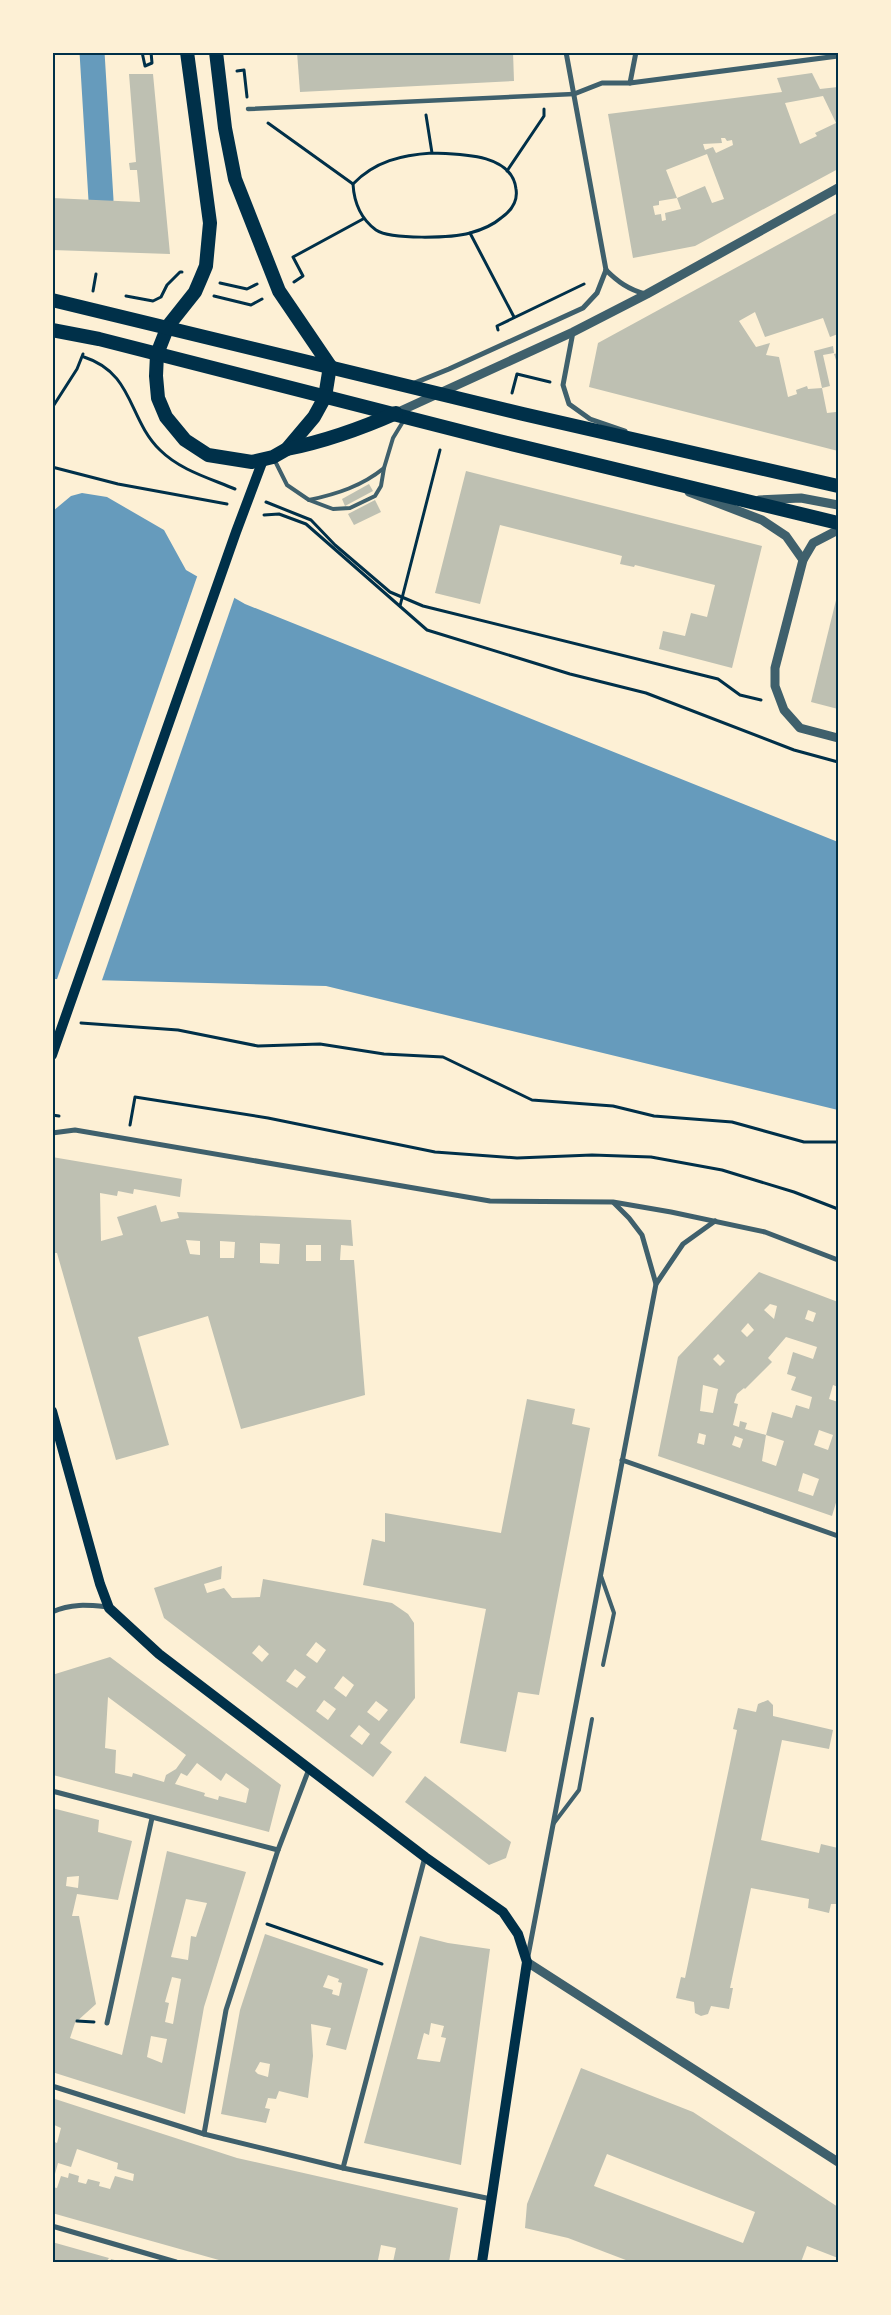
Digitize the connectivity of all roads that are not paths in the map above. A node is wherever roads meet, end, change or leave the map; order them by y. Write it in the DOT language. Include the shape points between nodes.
graph roads {
  1 [pos="187,52"];
  2 [pos="216,52"];
  3 [pos="566,52"];
  4 [pos="636,52"];
  5 [pos="838,56"];
  6 [pos="630,83"];
  7 [pos="574,94"];
  8 [pos="248,109"];
  9 [pos="838,188"];
  10 [pos="606,270"];
  11 [pos="647,294"];
  12 [pos="52,300"];
  13 [pos="168,326"];
  14 [pos="52,330"];
  15 [pos="573,332"];
  16 [pos="156,354"];
  17 [pos="330,366"];
  18 [pos="409,385"];
  19 [pos="438,392"];
  20 [pos="325,397"];
  21 [pos="401,414"];
  22 [pos="668,446"];
  23 [pos="287,449"];
  24 [pos="268,459"];
  25 [pos="384,468"];
  26 [pos="662,480"];
  27 [pos="838,486"];
  28 [pos="309,500"];
  29 [pos="746,500"];
  30 [pos="838,504"];
  31 [pos="838,523"];
  32 [pos="838,530"];
  33 [pos="804,560"];
  34 [pos="838,738"];
  35 [pos="53,1053"];
  36 [pos="52,1133"];
  37 [pos="613,1202"];
  38 [pos="715,1220"];
  39 [pos="838,1260"];
  40 [pos="656,1284"];
  41 [pos="53,1417"];
  42 [pos="622,1460"];
  43 [pos="838,1536"];
  44 [pos="600,1573"];
  45 [pos="109,1608"];
  46 [pos="52,1612"];
  47 [pos="603,1665"];
  48 [pos="592,1719"];
  49 [pos="309,1768"];
  50 [pos="52,1791"];
  51 [pos="152,1818"];
  52 [pos="553,1825"];
  53 [pos="278,1850"];
  54 [pos="426,1857"];
  55 [pos="527,1962"];
  56 [pos="107,2023"];
  57 [pos="52,2086"];
  58 [pos="204,2134"];
  59 [pos="838,2162"];
  60 [pos="343,2168"];
  61 [pos="491,2199"];
  62 [pos="52,2226"];
  63 [pos="176,2262"];
  64 [pos="482,2262"];
  1 -- 13 [label="highway" via="210,223 206,266 195,292"];
  2 -- 17 [label="highway" via="224,128 235,179 279,291"];
  3 -- 7 [label="street"];
  4 -- 6 [label="street"];
  5 -- 6 [label="street"];
  6 -- 7 [label="street" via="602,83"];
  7 -- 8 [label="street"];
  7 -- 10 [label="street"];
  9 -- 11 [label="street"];
  10 -- 11 [label="street" via="619,283"];
  10 -- 18 [label="street" via="597,293 583,308"];
  11 -- 15 [label="street"];
  12 -- 13 [label="highway"];
  13 -- 16 [label="highway"];
  13 -- 17 [label="highway"];
  14 -- 16 [label="highway"];
  15 -- 19 [label="street"];
  15 -- 22 [label="street" via="563,385 569,404 590,418"];
  16 -- 20 [label="highway"];
  16 -- 24 [label="highway" via="158,398 166,417 185,440 208,455 229,460"];
  17 -- 18 [label="highway"];
  17 -- 20 [label="highway"];
  18 -- 19 [label="highway"];
  19 -- 21 [label="street"];
  19 -- 22 [label="highway"];
  20 -- 21 [label="highway"];
  20 -- 23 [label="highway" via="314,417"];
  21 -- 23 [label="highway" via="312,444"];
  21 -- 25 [label="lane"];
  21 -- 26 [label="highway"];
  22 -- 27 [label="highway"];
  23 -- 24 [label="highway"];
  24 -- 28 [label="lane" via="287,485"];
  24 -- 35 [label="main road" via="236,532"];
  25 -- 28 [label="lane" via="337,494"];
  25 -- 28 [label="lane" via="381,486 375,496 350,508 333,509"];
  26 -- 29 [label="highway"];
  26 -- 33 [label="street" via="762,520 786,536"];
  29 -- 30 [label="street" via="802,498"];
  29 -- 31 [label="highway"];
  32 -- 33 [label="street" via="814,543"];
  33 -- 34 [label="street" via="774,668 775,686 784,710 800,728"];
  36 -- 37 [label="street" via="75,1130 490,1202"];
  37 -- 38 [label="street"];
  37 -- 40 [label="street" via="642,1235"];
  38 -- 39 [label="street" via="765,1232"];
  38 -- 40 [label="street" via="683,1244"];
  40 -- 42 [label="street"];
  41 -- 45 [label="main road"];
  42 -- 43 [label="street"];
  42 -- 44 [label="street"];
  44 -- 47 [label="lane" via="614,1613"];
  44 -- 52 [label="street"];
  45 -- 46 [label="street" via="80,1604"];
  45 -- 49 [label="main road" via="160,1654"];
  48 -- 52 [label="lane" via="579,1790"];
  49 -- 53 [label="street"];
  49 -- 54 [label="main road"];
  50 -- 51 [label="street"];
  51 -- 53 [label="street"];
  51 -- 56 [label="street"];
  52 -- 55 [label="street"];
  53 -- 58 [label="street" via="226,2010"];
  54 -- 55 [label="main road" via="503,1912 518,1934"];
  54 -- 60 [label="street"];
  55 -- 59 [label="street"];
  55 -- 61 [label="main road"];
  57 -- 58 [label="street"];
  58 -- 60 [label="street"];
  60 -- 61 [label="street"];
  61 -- 64 [label="main road"];
  62 -- 63 [label="street"];
}
